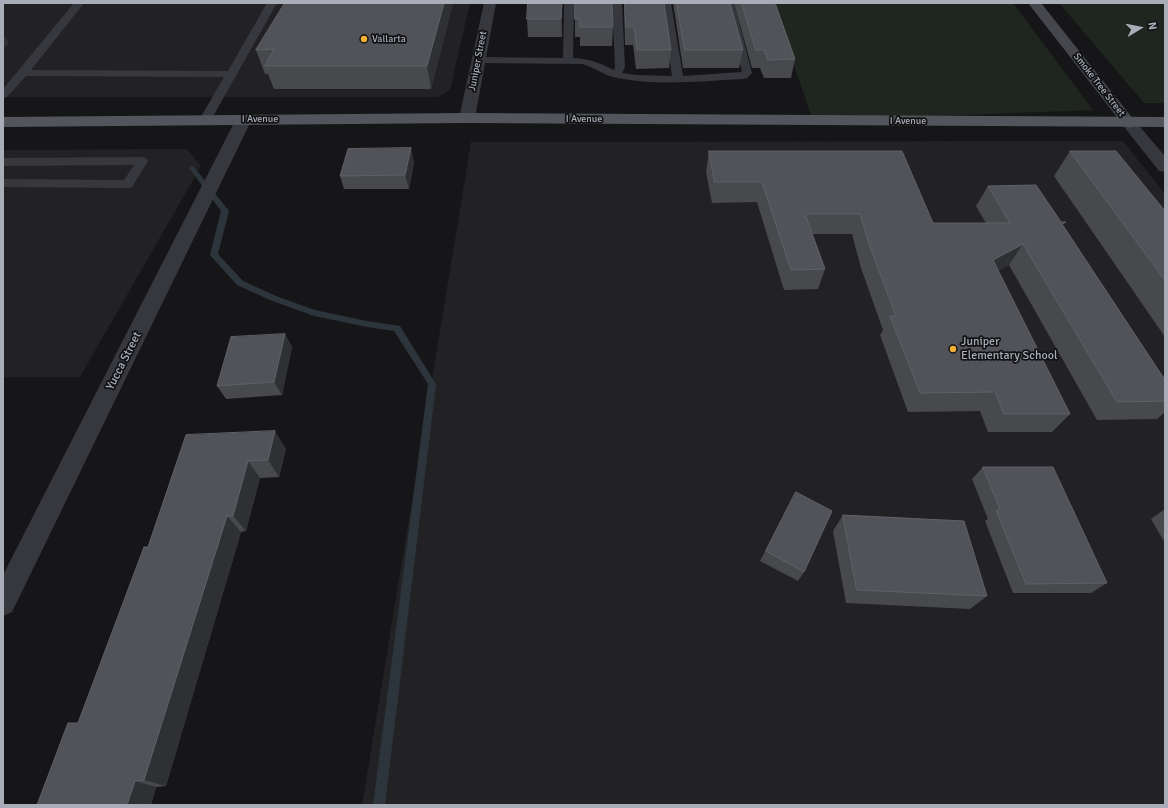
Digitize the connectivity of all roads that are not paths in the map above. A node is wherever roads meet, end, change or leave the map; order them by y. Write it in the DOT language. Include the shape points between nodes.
graph roads {
  1 [pos="79,3"];
  2 [pos="272,3"];
  3 [pos="490,3"];
  4 [pos="569,3"];
  5 [pos="617,3"];
  6 [pos="666,3"];
  7 [pos="729,3"];
  8 [pos="1034,3"];
  9 [pos="478,60"];
  10 [pos="568,60"];
  11 [pos="23,73"];
  12 [pos="231,74"];
  13 [pos="616,75"];
  14 [pos="678,79"];
  15 [pos="3,95"];
  16 [pos="467,118"];
  17 [pos="244,119"];
  18 [pos="205,120"];
  19 [pos="3,122"];
  20 [pos="1165,122"];
  21 [pos="1129,123"];
  22 [pos="3,162"];
  23 [pos="1165,167"];
  24 [pos="3,183"];
  25 [pos="3,603"];
  1 -- 11 [label="lane"];
  2 -- 12 [label="lane"];
  3 -- 9 [label="street, Juniper Street"];
  4 -- 10 [label="lane"];
  5 -- 13 [label="lane" via="620,67"];
  6 -- 14 [label="lane"];
  7 -- 14 [label="lane" via="747,73 736,78"];
  8 -- 21 [label="street, Smoke Tree Street"];
  9 -- 10 [label="lane"];
  9 -- 16 [label="street, Juniper Street"];
  10 -- 13 [label="lane" via="597,65"];
  11 -- 12 [label="lane"];
  11 -- 15 [label="lane"];
  12 -- 18 [label="lane"];
  13 -- 14 [label="lane"];
  16 -- 17 [label="main road, I Avenue"];
  16 -- 21 [label="main road, I Avenue"];
  17 -- 18 [label="main road, I Avenue"];
  17 -- 25 [label="street, Yucca Street"];
  18 -- 19 [label="main road, I Avenue"];
  20 -- 21 [label="main road, I Avenue"];
  21 -- 23 [label="street, Smoke Tree Street"];
  22 -- 24 [label="lane" via="142,161 128,184"];
}
